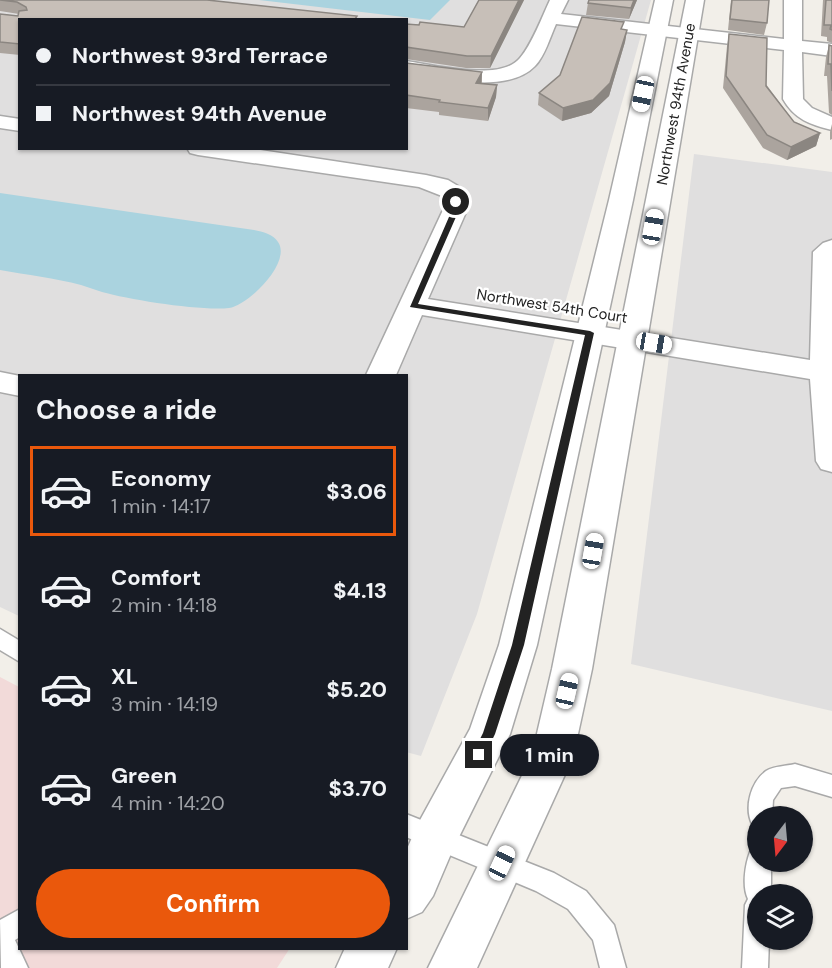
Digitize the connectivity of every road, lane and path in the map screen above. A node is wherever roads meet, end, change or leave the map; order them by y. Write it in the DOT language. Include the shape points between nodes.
graph roads {
  1 [pos="559,0"];
  2 [pos="695,0"];
  3 [pos="793,0"];
  4 [pos="660,15"];
  5 [pos="551,18"];
  6 [pos="689,33"];
  7 [pos="792,45"];
  8 [pos="832,50"];
  9 [pos="408,67"];
  10 [pos="0,122"];
  11 [pos="832,124"];
  12 [pos="18,125"];
  13 [pos="212,150"];
  14 [pos="832,248"];
  15 [pos="417,295"];
  16 [pos="592,323"];
  17 [pos="634,329"];
  18 [pos="824,362"];
  19 [pos="381,374"];
  20 [pos="0,382"];
  21 [pos="18,386"];
  22 [pos="832,461"];
  23 [pos="0,638"];
  24 [pos="18,652"];
  25 [pos="832,786"];
  26 [pos="761,806"];
  27 [pos="421,831"];
  28 [pos="502,863"];
  29 [pos="408,893"];
  30 [pos="18,924"];
  31 [pos="0,937"];
  32 [pos="372,950"];
  33 [pos="757,950"];
  34 [pos="15,968"];
  35 [pos="360,968"];
  36 [pos="453,968"];
  37 [pos="613,968"];
  38 [pos="756,968"];
  1 -- 5 [label="street"];
  2 -- 6 [label="street, Northwest 94th Avenue"];
  3 -- 7 [label="street"];
  4 -- 5 [label="street"];
  4 -- 6 [label="street"];
  4 -- 16 [label="street"];
  5 -- 9 [label="street" via="528,62 509,74 474,75"];
  6 -- 7 [label="street"];
  6 -- 17 [label="street, Northwest 94th Avenue"];
  7 -- 8 [label="street"];
  7 -- 11 [label="street" via="792,99 808,116"];
  10 -- 12 [label="street"];
  13 -- 15 [label="street" via="419,180 448,189 454,195 455,210"];
  14 -- 18 [label="street" via="826,252"];
  15 -- 16 [label="street, Northwest 54th Court"];
  15 -- 19 [label="street"];
  16 -- 17 [label="street, Northwest 54th Court"];
  16 -- 27 [label="street" via="518,645 489,734"];
  17 -- 18 [label="street, Northwest 54th Court"];
  17 -- 28 [label="street, Northwest 94th Avenue" via="572,669 552,757"];
  18 -- 22 [label="street"];
  20 -- 21 [label="street"];
  23 -- 24 [label="lane"];
  25 -- 26 [label="lane" via="795,775 774,778 761,797"];
  27 -- 28 [label="lane"];
  27 -- 29 [label="street" via="417,880"];
  28 -- 36 [label="street, Northwest 94th Avenue"];
  28 -- 37 [label="lane" via="577,900 605,934"];
  30 -- 31 [label="lane"];
  31 -- 34 [label="lane"];
  32 -- 35 [label="street"];
  33 -- 38 [label="lane"];
}
